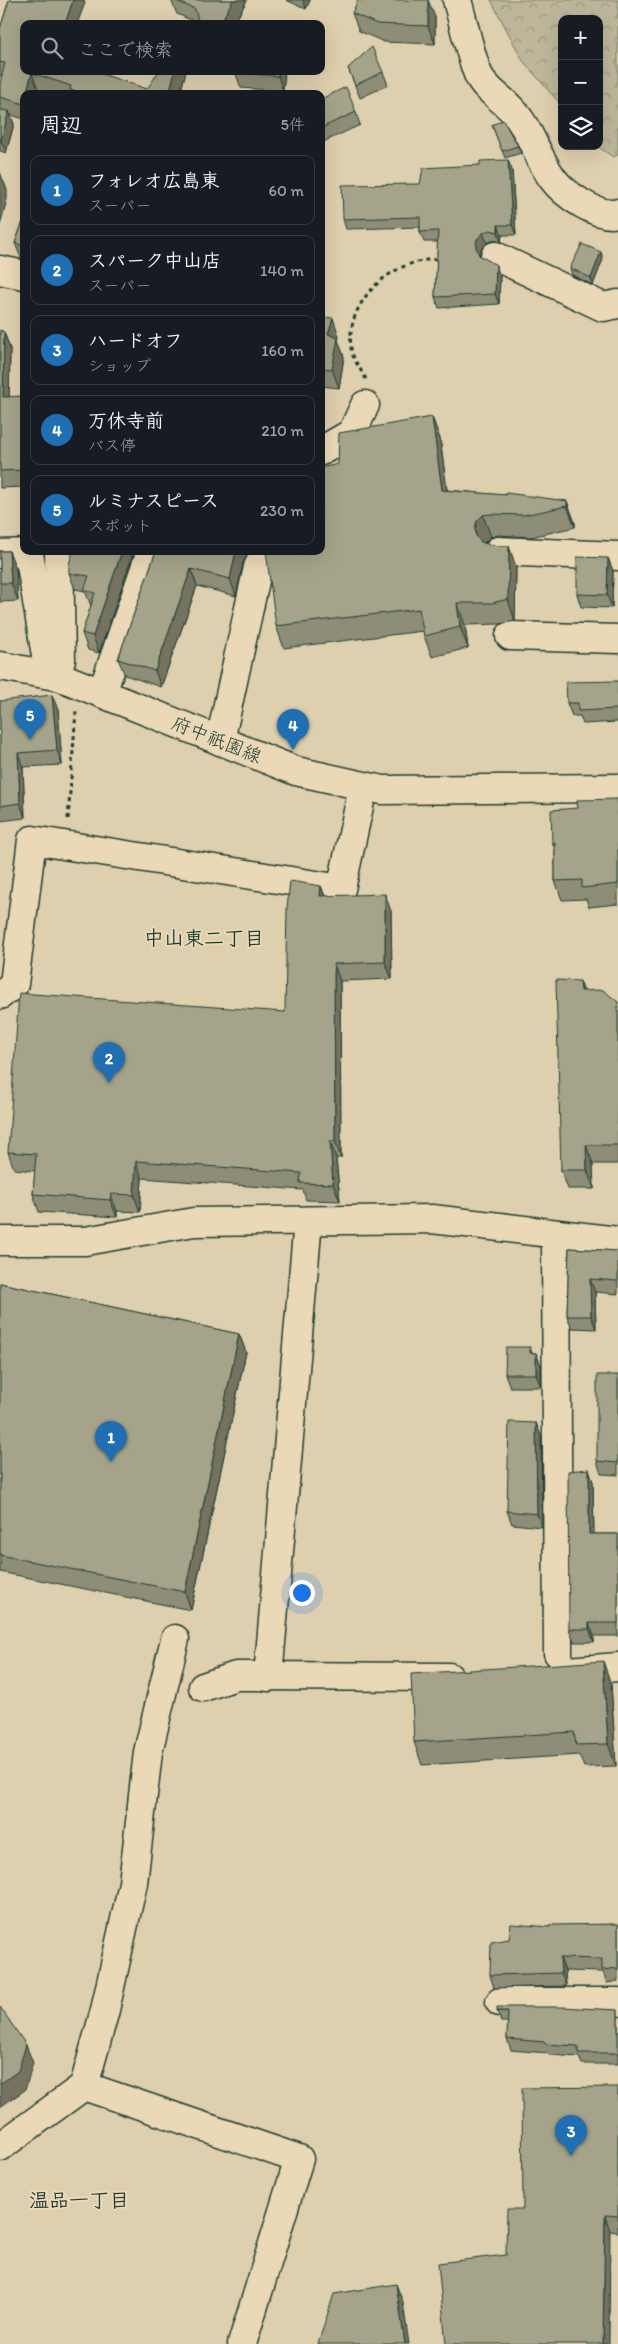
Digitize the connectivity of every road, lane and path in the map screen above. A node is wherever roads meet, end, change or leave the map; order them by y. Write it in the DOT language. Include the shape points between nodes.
graph roads {
  1 [pos="458,0"];
  2 [pos="618,213"];
  3 [pos="495,256"];
  4 [pos="449,259"];
  5 [pos="0,270"];
  6 [pos="20,274"];
  7 [pos="618,304"];
  8 [pos="365,405"];
  9 [pos="325,449"];
  10 [pos="498,551"];
  11 [pos="0,554"];
  12 [pos="20,554"];
  13 [pos="29,555"];
  14 [pos="59,555"];
  15 [pos="149,555"];
  16 [pos="263,555"];
  17 [pos="618,556"];
  18 [pos="510,636"];
  19 [pos="618,639"];
  20 [pos="0,666"];
  21 [pos="73,682"];
  22 [pos="220,741"];
  23 [pos="363,788"];
  24 [pos="618,788"];
  25 [pos="66,845"];
  26 [pos="0,995"];
  27 [pos="308,1221"];
  28 [pos="556,1234"];
  29 [pos="0,1241"];
  30 [pos="618,1241"];
  31 [pos="175,1639"];
  32 [pos="618,1667"];
  33 [pos="268,1677"];
  34 [pos="474,1678"];
  35 [pos="203,1687"];
  36 [pos="500,2002"];
  37 [pos="618,2002"];
  38 [pos="84,2086"];
  39 [pos="0,2147"];
  40 [pos="242,2344"];
  1 -- 2 [label="street" via="478,75 525,126 553,180 579,201 601,213"];
  3 -- 7 [label="street" via="603,307"];
  4 -- 8 [label="path" via="421,261 390,273 367,293 352,324 351,350 370,388"];
  5 -- 6 [label="street"];
  8 -- 9 [label="street" via="352,433"];
  10 -- 17 [label="street"];
  11 -- 12 [label="street"];
  13 -- 21 [label="street"];
  14 -- 21 [label="street"];
  15 -- 21 [label="street"];
  16 -- 22 [label="street"];
  18 -- 19 [label="street"];
  20 -- 21 [label="street, 府中祇園線"];
  21 -- 22 [label="street, 府中祇園線"];
  21 -- 25 [label="path"];
  22 -- 23 [label="street, 府中祇園線" via="296,771"];
  23 -- 24 [label="street, 府中祇園線"];
  23 -- 25 [label="street" via="341,889"];
  25 -- 26 [label="street" via="32,840 14,984"];
  27 -- 28 [label="street" via="432,1219"];
  27 -- 29 [label="street" via="194,1222 85,1241"];
  27 -- 33 [label="street"];
  28 -- 30 [label="street"];
  28 -- 32 [label="street" via="550,1663"];
  31 -- 38 [label="street" via="148,1752 133,1883 105,2010"];
  33 -- 34 [label="street"];
  33 -- 35 [label="street" via="236,1676"];
  36 -- 37 [label="street"];
  38 -- 39 [label="street"];
  38 -- 40 [label="street" via="300,2159"];
}
